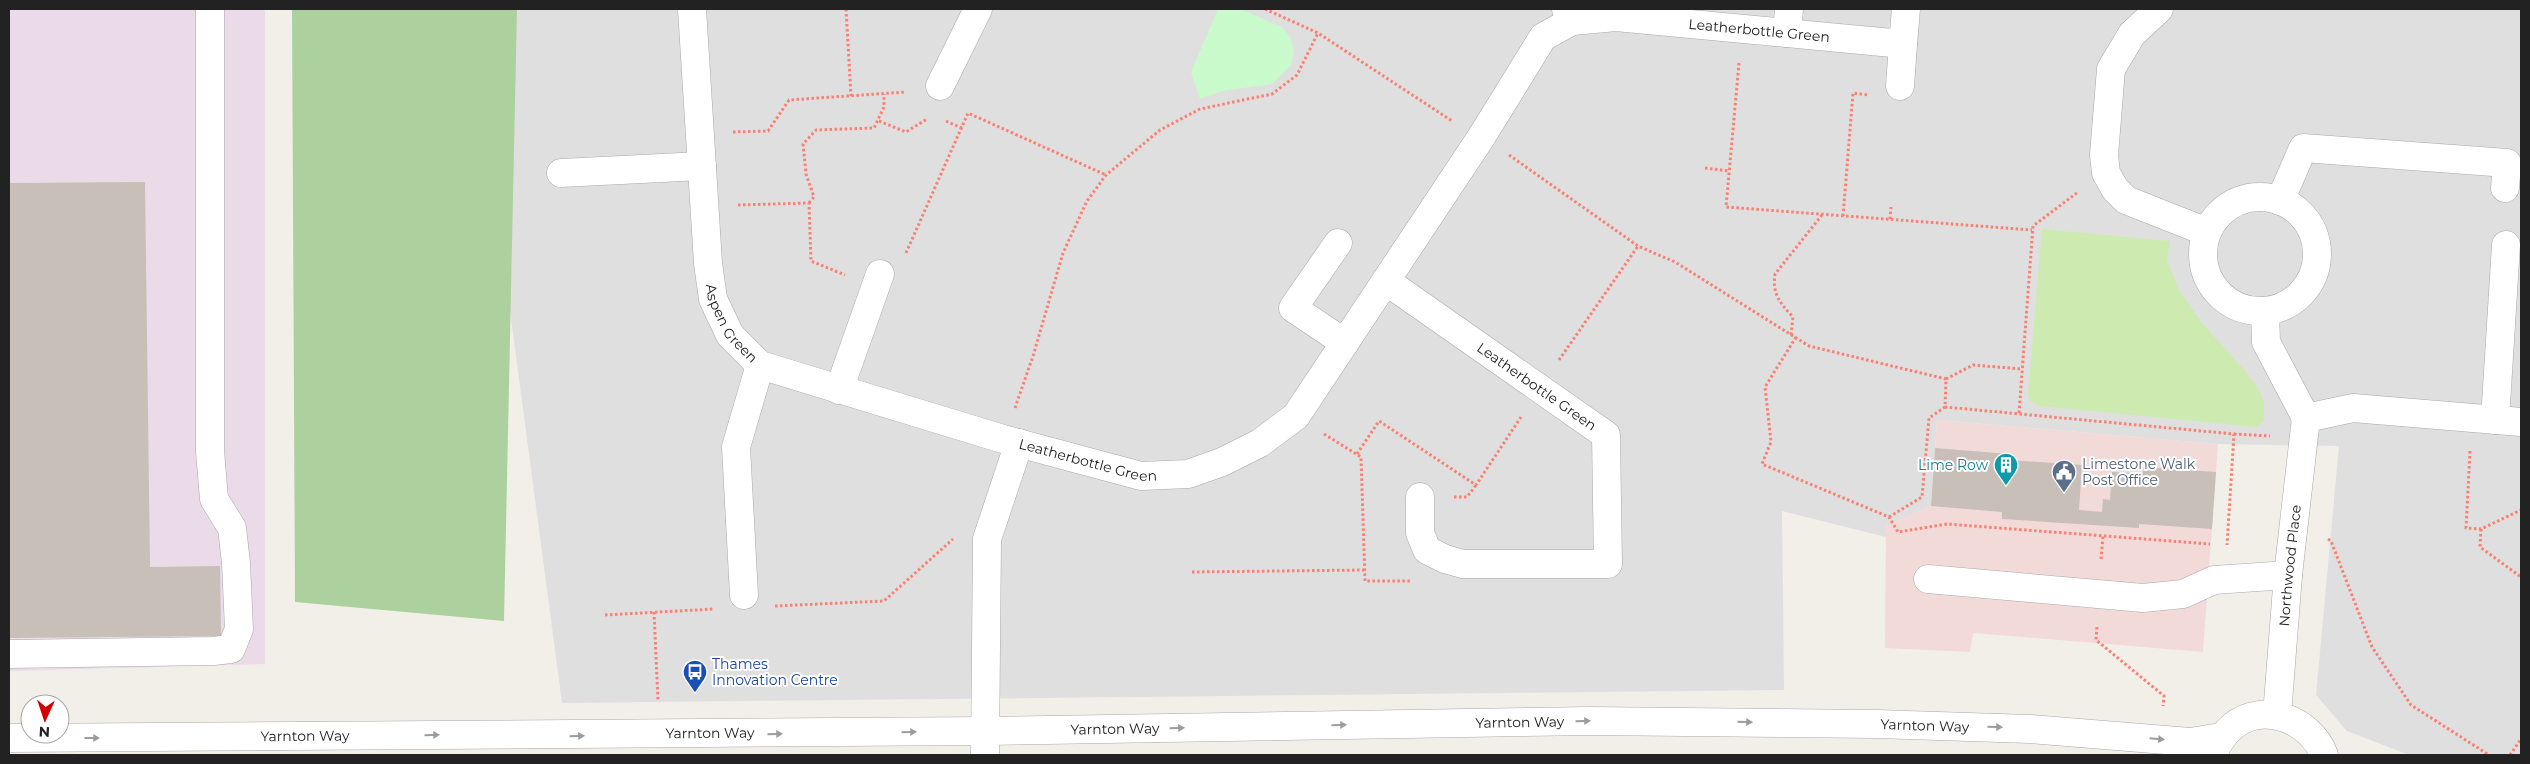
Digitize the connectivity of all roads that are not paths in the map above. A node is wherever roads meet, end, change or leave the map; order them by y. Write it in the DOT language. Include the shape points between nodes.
graph roads {
  1 [pos="210,9"];
  2 [pos="692,9"];
  3 [pos="978,9"];
  4 [pos="1906,9"];
  5 [pos="2159,9"];
  6 [pos="1569,15"];
  7 [pos="1788,21"];
  8 [pos="1903,44"];
  9 [pos="1900,86"];
  10 [pos="927,89"];
  11 [pos="702,166"];
  12 [pos="561,173"];
  13 [pos="2505,188"];
  14 [pos="2280,201"];
  15 [pos="2207,232"];
  16 [pos="1338,243"];
  17 [pos="2506,245"];
  18 [pos="878,281"];
  19 [pos="1386,281"];
  20 [pos="2265,311"];
  21 [pos="1345,342"];
  22 [pos="760,365"];
  23 [pos="839,390"];
  24 [pos="2306,418"];
  25 [pos="2496,420"];
  26 [pos="1011,441"];
  27 [pos="1420,497"];
  28 [pos="2288,575"];
  29 [pos="1928,580"];
  30 [pos="744,595"];
  31 [pos="9,654"];
  32 [pos="2277,715"];
  33 [pos="9,738"];
  34 [pos="985,743"];
  35 [pos="313,746"];
  36 [pos="2216,746"];
  37 [pos="2326,755"];
  1 -- 31 [label="street" via="210,451 214,499 232,528 239,629 231,649 214,651"];
  2 -- 11 [label="street, Aspen Green"];
  3 -- 10 [label="street"];
  4 -- 8 [label="street"];
  5 -- 15 [label="street" via="2132,34 2111,69 2104,155 2106,173 2115,190 2126,200"];
  6 -- 7 [label="street, Leatherbottle Green" via="1742,29"];
  6 -- 19 [label="street, Leatherbottle Green" via="1543,37"];
  7 -- 8 [label="street, Leatherbottle Green"];
  8 -- 9 [label="street"];
  11 -- 12 [label="street"];
  11 -- 22 [label="street, Aspen Green" via="713,299 730,335"];
  13 -- 14 [label="street" via="2507,163 2303,148"];
  14 -- 15 [label="street" via="2263,197 2246,199 2216,217"];
  14 -- 20 [label="street" via="2297,211 2309,225 2316,243 2316,262 2311,280 2299,295 2284,306"];
  15 -- 20 [label="street" via="2203,265 2209,281 2232,304 2248,310"];
  16 -- 21 [label="street" via="1292,308"];
  17 -- 25 [label="street"];
  18 -- 23 [label="street"];
  19 -- 21 [label="street, Leatherbottle Green"];
  19 -- 27 [label="street, Leatherbottle Green" via="1606,435 1608,564 1464,564 1445,559 1427,550 1420,533"];
  20 -- 24 [label="street" via="2266,342"];
  21 -- 26 [label="street, Leatherbottle Green" via="1296,416 1260,443 1188,474 1141,476"];
  22 -- 23 [label="street, Aspen Green"];
  22 -- 30 [label="street" via="736,447"];
  23 -- 26 [label="street, Aspen Green"];
  24 -- 25 [label="street" via="2353,408"];
  24 -- 28 [label="street, Northwood Place"];
  26 -- 34 [label="street, Leatherbottle Green" via="997,510 987,539"];
  28 -- 29 [label="street" via="2214,580 2183,594 2144,598"];
  28 -- 32 [label="street, Northwood Place"];
  32 -- 36 [label="street, Yarnton Way" via="2254,716 2234,725"];
  32 -- 37 [label="street, Yarnton Way" via="2306,727"];
  33 -- 35 [label="street, Yarnton Way, one-way"];
  35 -- 34 [label="street, Yarnton Way, one-way"];
  34 -- 36 [label="street, Yarnton Way, one-way" via="1590,720 2021,728"];
}
